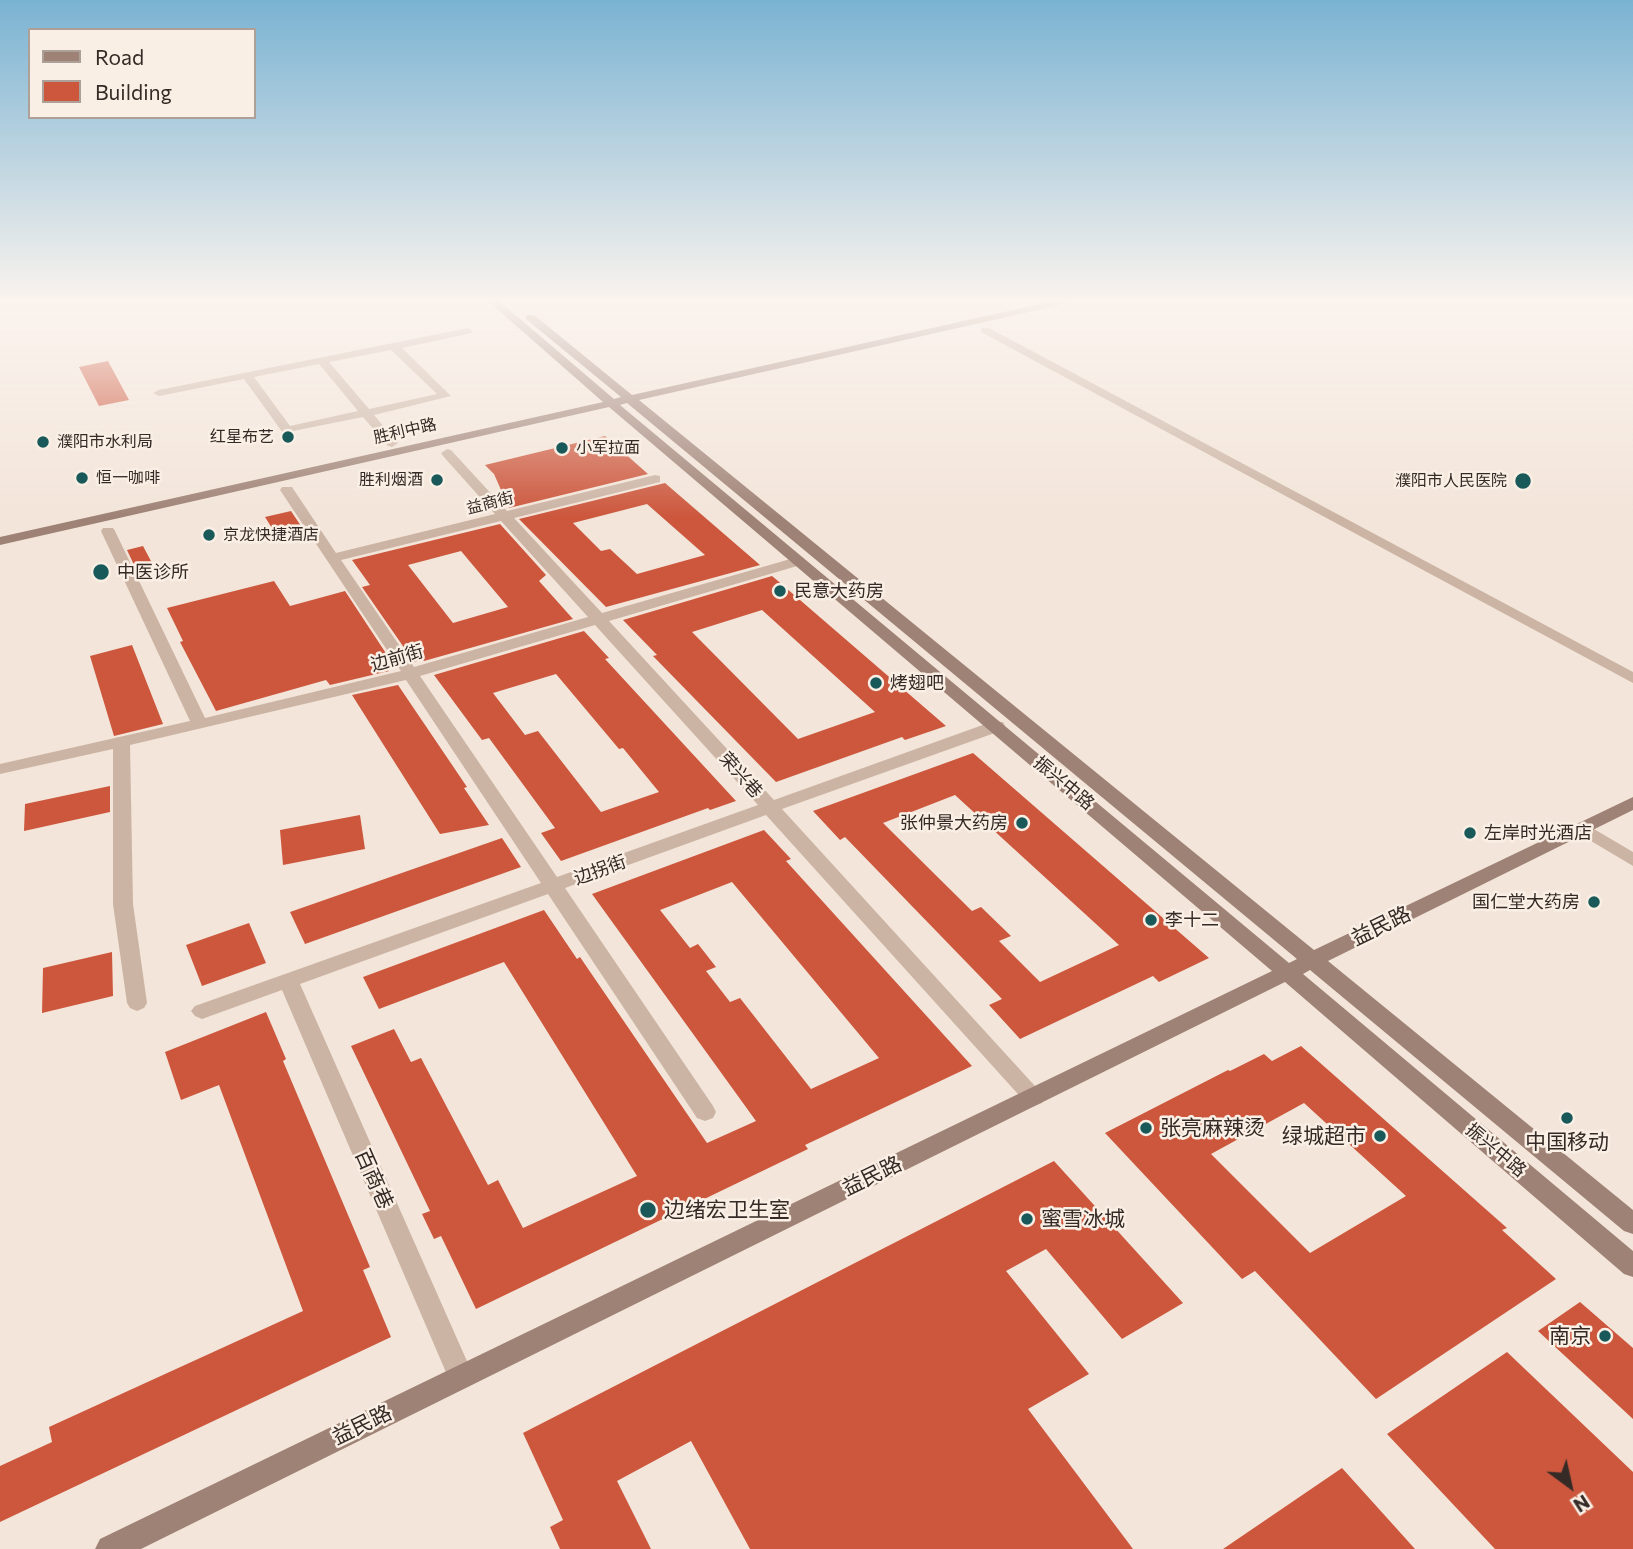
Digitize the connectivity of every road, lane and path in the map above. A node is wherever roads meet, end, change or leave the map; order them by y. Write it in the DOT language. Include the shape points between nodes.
graph roads {
  1 [pos="255,373"];
  2 [pos="332,373"];
  3 [pos="422,373"];
  4 [pos="586,373"];
  5 [pos="590,373"];
  6 [pos="717,373"];
  7 [pos="726,373"];
  8 [pos="1066,373"];
  9 [pos="247,375"];
  10 [pos="159,393"];
  11 [pos="616,397"];
  12 [pos="365,412"];
  13 [pos="392,443"];
  14 [pos="447,453"];
  15 [pos="655,479"];
  16 [pos="287,489"];
  17 [pos="506,517"];
  18 [pos="0,530"];
  19 [pos="108,530"];
  20 [pos="0,541"];
  21 [pos="333,558"];
  22 [pos="799,561"];
  23 [pos="599,619"];
  24 [pos="410,674"];
  25 [pos="1633,678"];
  26 [pos="200,724"];
  27 [pos="997,726"];
  28 [pos="121,743"];
  29 [pos="0,769"];
  30 [pos="1633,803"];
  31 [pos="771,808"];
  32 [pos="1582,828"];
  33 [pos="1633,860"];
  34 [pos="553,887"];
  35 [pos="1313,960"];
  36 [pos="1286,972"];
  37 [pos="288,981"];
  38 [pos="137,1003"];
  39 [pos="202,1012"];
  40 [pos="1034,1097"];
  41 [pos="705,1112"];
  42 [pos="1633,1224"];
  43 [pos="1633,1266"];
  44 [pos="461,1377"];
  45 [pos="110,1549"];
  1 -- 9 [label="street"];
  2 -- 12 [label="street"];
  3 -- 12 [label="street" via="445,396"];
  4 -- 11 [label="street, 振兴中路"];
  5 -- 11 [label="street, 振兴中路"];
  6 -- 11 [label="street, 胜利中路"];
  7 -- 11 [label="street, 胜利中路"];
  8 -- 25 [label="street"];
  9 -- 10 [label="street"];
  9 -- 12 [label="street" via="287,430"];
  11 -- 13 [label="street, 胜利中路"];
  11 -- 20 [label="street, 胜利中路"];
  11 -- 22 [label="street, 振兴中路"];
  11 -- 35 [label="street, 振兴中路"];
  12 -- 13 [label="street"];
  13 -- 18 [label="street, 胜利中路"];
  14 -- 17 [label="street, 荣兴巷"];
  15 -- 17 [label="street, 益商街"];
  16 -- 21 [label="street"];
  17 -- 21 [label="street, 益商街"];
  17 -- 23 [label="street, 荣兴巷"];
  19 -- 26 [label="street"];
  21 -- 24 [label="street"];
  22 -- 23 [label="street, 边前街"];
  22 -- 27 [label="street, 振兴中路"];
  23 -- 24 [label="street, 边前街"];
  23 -- 31 [label="street, 荣兴巷"];
  24 -- 26 [label="street, 边前街"];
  24 -- 34 [label="street"];
  26 -- 28 [label="street, 边前街"];
  27 -- 31 [label="street, 边拐街"];
  27 -- 36 [label="street, 振兴中路"];
  28 -- 29 [label="street, 边前街"];
  28 -- 38 [label="street" via="123,904"];
  30 -- 32 [label="street, 益民路"];
  31 -- 34 [label="street, 边拐街"];
  31 -- 40 [label="street, 荣兴巷"];
  32 -- 33 [label="street"];
  32 -- 35 [label="street, 益民路"];
  34 -- 37 [label="street, 边拐街"];
  34 -- 41 [label="street"];
  35 -- 36 [label="street, 益民路"];
  35 -- 42 [label="street, 振兴中路"];
  36 -- 40 [label="street, 益民路"];
  36 -- 43 [label="street, 振兴中路"];
  37 -- 39 [label="street, 边拐街"];
  37 -- 44 [label="street, 百商巷"];
  40 -- 44 [label="street, 益民路"];
  44 -- 45 [label="street, 益民路"];
}
